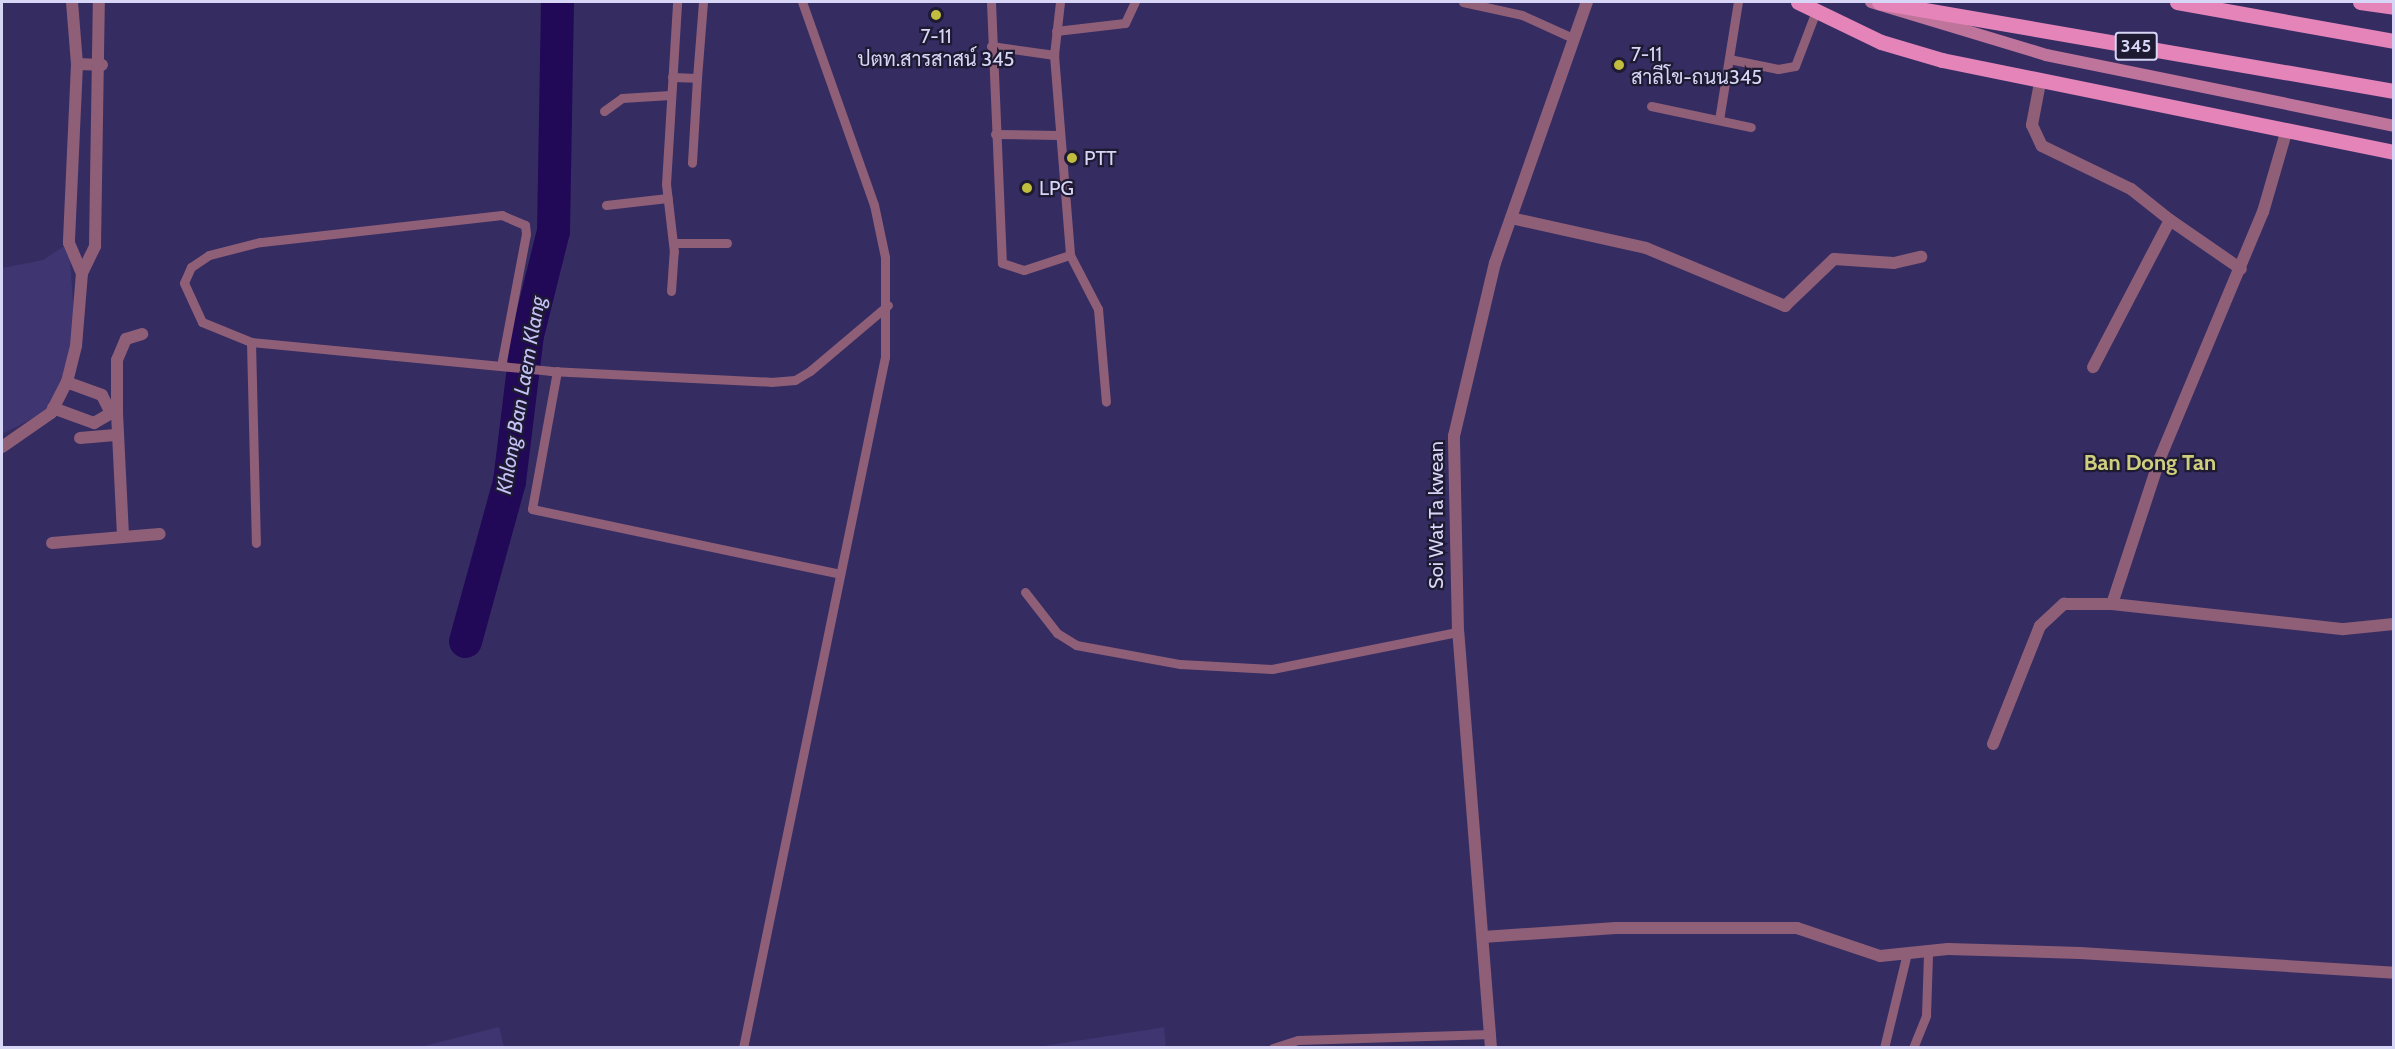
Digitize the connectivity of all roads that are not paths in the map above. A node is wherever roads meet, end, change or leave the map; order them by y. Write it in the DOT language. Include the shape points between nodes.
graph roads {
  1 [pos="72,2"];
  2 [pos="99,2"];
  3 [pos="676,2"];
  4 [pos="703,2"];
  5 [pos="802,2"];
  6 [pos="991,2"];
  7 [pos="1060,2"];
  8 [pos="1135,2"];
  9 [pos="1463,2"];
  10 [pos="1587,2"];
  11 [pos="1738,2"];
  12 [pos="1798,2"];
  13 [pos="1871,2"];
  14 [pos="1879,2"];
  15 [pos="2177,2"];
  16 [pos="2361,2"];
  17 [pos="1492,4"];
  18 [pos="2394,7"];
  19 [pos="1816,11"];
  20 [pos="1056,31"];
  21 [pos="1573,38"];
  22 [pos="2394,41"];
  23 [pos="991,46"];
  24 [pos="1054,55"];
  25 [pos="1729,59"];
  26 [pos="77,64"];
  27 [pos="102,65"];
  28 [pos="672,77"];
  29 [pos="697,78"];
  30 [pos="2040,83"];
  31 [pos="2394,91"];
  32 [pos="670,95"];
  33 [pos="1651,106"];
  34 [pos="604,111"];
  35 [pos="1719,120"];
  36 [pos="2394,126"];
  37 [pos="1751,127"];
  38 [pos="2286,133"];
  39 [pos="995,134"];
  40 [pos="1058,135"];
  41 [pos="2394,152"];
  42 [pos="692,163"];
  43 [pos="668,198"];
  44 [pos="606,206"];
  45 [pos="1511,218"];
  46 [pos="2170,220"];
  47 [pos="673,243"];
  48 [pos="727,243"];
  49 [pos="1071,255"];
  50 [pos="1921,257"];
  51 [pos="2241,269"];
  52 [pos="82,273"];
  53 [pos="670,291"];
  54 [pos="888,305"];
  55 [pos="142,334"];
  56 [pos="251,342"];
  57 [pos="505,366"];
  58 [pos="2093,367"];
  59 [pos="554,371"];
  60 [pos="68,382"];
  61 [pos="1106,402"];
  62 [pos="53,408"];
  63 [pos="114,413"];
  64 [pos="118,435"];
  65 [pos="80,438"];
  66 [pos="2,447"];
  67 [pos="160,534"];
  68 [pos="123,537"];
  69 [pos="52,543"];
  70 [pos="256,543"];
  71 [pos="840,574"];
  72 [pos="1025,592"];
  73 [pos="2112,604"];
  74 [pos="2394,624"];
  75 [pos="1458,632"];
  76 [pos="1993,744"];
  77 [pos="1483,937"];
  78 [pos="1928,954"];
  79 [pos="1906,957"];
  80 [pos="2394,973"];
  81 [pos="1491,1034"];
  82 [pos="1298,1044"];
  83 [pos="1391,1044"];
  84 [pos="743,1047"];
  85 [pos="1274,1047"];
  86 [pos="1491,1047"];
  87 [pos="1884,1047"];
  88 [pos="1913,1047"];
  1 -- 26 [label="street"];
  2 -- 27 [label="street"];
  3 -- 28 [label="lane"];
  4 -- 29 [label="lane"];
  5 -- 54 [label="lane" via="874,205 885,257"];
  6 -- 23 [label="lane"];
  7 -- 20 [label="lane"];
  8 -- 20 [label="lane" via="1125,23"];
  9 -- 17 [label="lane"];
  10 -- 21 [label="street, Soi Wat Ta kwean"];
  11 -- 25 [label="lane"];
  12 -- 19 [label="main road"];
  13 -- 36 [label="main road, 345" via="2046,55"];
  14 -- 31 [label="main road, 345"];
  15 -- 22 [label="main road"];
  16 -- 18 [label="main road"];
  17 -- 21 [label="lane"];
  19 -- 25 [label="lane" via="1796,66 1778,69"];
  19 -- 30 [label="main road" via="1881,42"];
  20 -- 24 [label="lane"];
  21 -- 45 [label="street, Soi Wat Ta kwean"];
  23 -- 24 [label="lane"];
  23 -- 39 [label="lane"];
  24 -- 40 [label="lane"];
  25 -- 35 [label="lane"];
  26 -- 27 [label="street"];
  26 -- 52 [label="street" via="69,243"];
  27 -- 52 [label="street" via="95,246"];
  28 -- 29 [label="lane"];
  28 -- 32 [label="lane"];
  29 -- 42 [label="lane"];
  30 -- 38 [label="main road"];
  30 -- 46 [label="street" via="2032,125 2042,146 2131,189"];
  32 -- 34 [label="lane" via="622,98"];
  32 -- 43 [label="lane"];
  33 -- 35 [label="lane"];
  35 -- 37 [label="lane"];
  38 -- 41 [label="main road"];
  38 -- 51 [label="street"];
  39 -- 40 [label="lane"];
  39 -- 49 [label="lane" via="1002,263 1024,270"];
  40 -- 49 [label="lane"];
  43 -- 44 [label="lane"];
  43 -- 47 [label="lane"];
  45 -- 50 [label="street" via="1646,248 1785,306 1834,259 1894,263"];
  45 -- 75 [label="street, Soi Wat Ta kwean" via="1454,436"];
  46 -- 51 [label="street"];
  46 -- 58 [label="street"];
  47 -- 48 [label="lane"];
  47 -- 53 [label="lane"];
  49 -- 61 [label="lane" via="1098,309"];
  51 -- 73 [label="street" via="2148,490"];
  52 -- 60 [label="street"];
  54 -- 59 [label="lane" via="795,380"];
  54 -- 71 [label="lane" via="885,357"];
  55 -- 63 [label="street" via="126,339 117,360"];
  56 -- 57 [label="lane"];
  56 -- 57 [label="lane" via="202,322 192,304 184,283 191,267 209,255 260,242 502,215 525,225 526,234"];
  56 -- 70 [label="lane"];
  57 -- 59 [label="lane"];
  59 -- 71 [label="lane" via="532,509"];
  60 -- 62 [label="street"];
  60 -- 63 [label="street" via="102,395"];
  62 -- 63 [label="street" via="94,423"];
  62 -- 66 [label="street" via="19,440"];
  63 -- 64 [label="street"];
  64 -- 65 [label="street"];
  64 -- 68 [label="street"];
  67 -- 68 [label="street"];
  68 -- 69 [label="street"];
  71 -- 84 [label="lane"];
  72 -- 75 [label="lane" via="1057,633 1076,645 1213,667 1272,669 1315,664"];
  73 -- 74 [label="street" via="2344,629"];
  73 -- 76 [label="street" via="2064,604 2046,618"];
  75 -- 77 [label="street, Soi Wat Ta kwean"];
  77 -- 79 [label="street" via="1616,928 1797,928 1858,952"];
  77 -- 81 [label="street, Soi Wat Ta kwean"];
  78 -- 79 [label="street"];
  78 -- 80 [label="street" via="1948,949 2080,953"];
  78 -- 88 [label="lane" via="1926,1015"];
  79 -- 87 [label="lane"];
  81 -- 83 [label="lane"];
  81 -- 86 [label="street, Soi Wat Ta kwean"];
  82 -- 83 [label="lane"];
  82 -- 85 [label="lane"];
}
